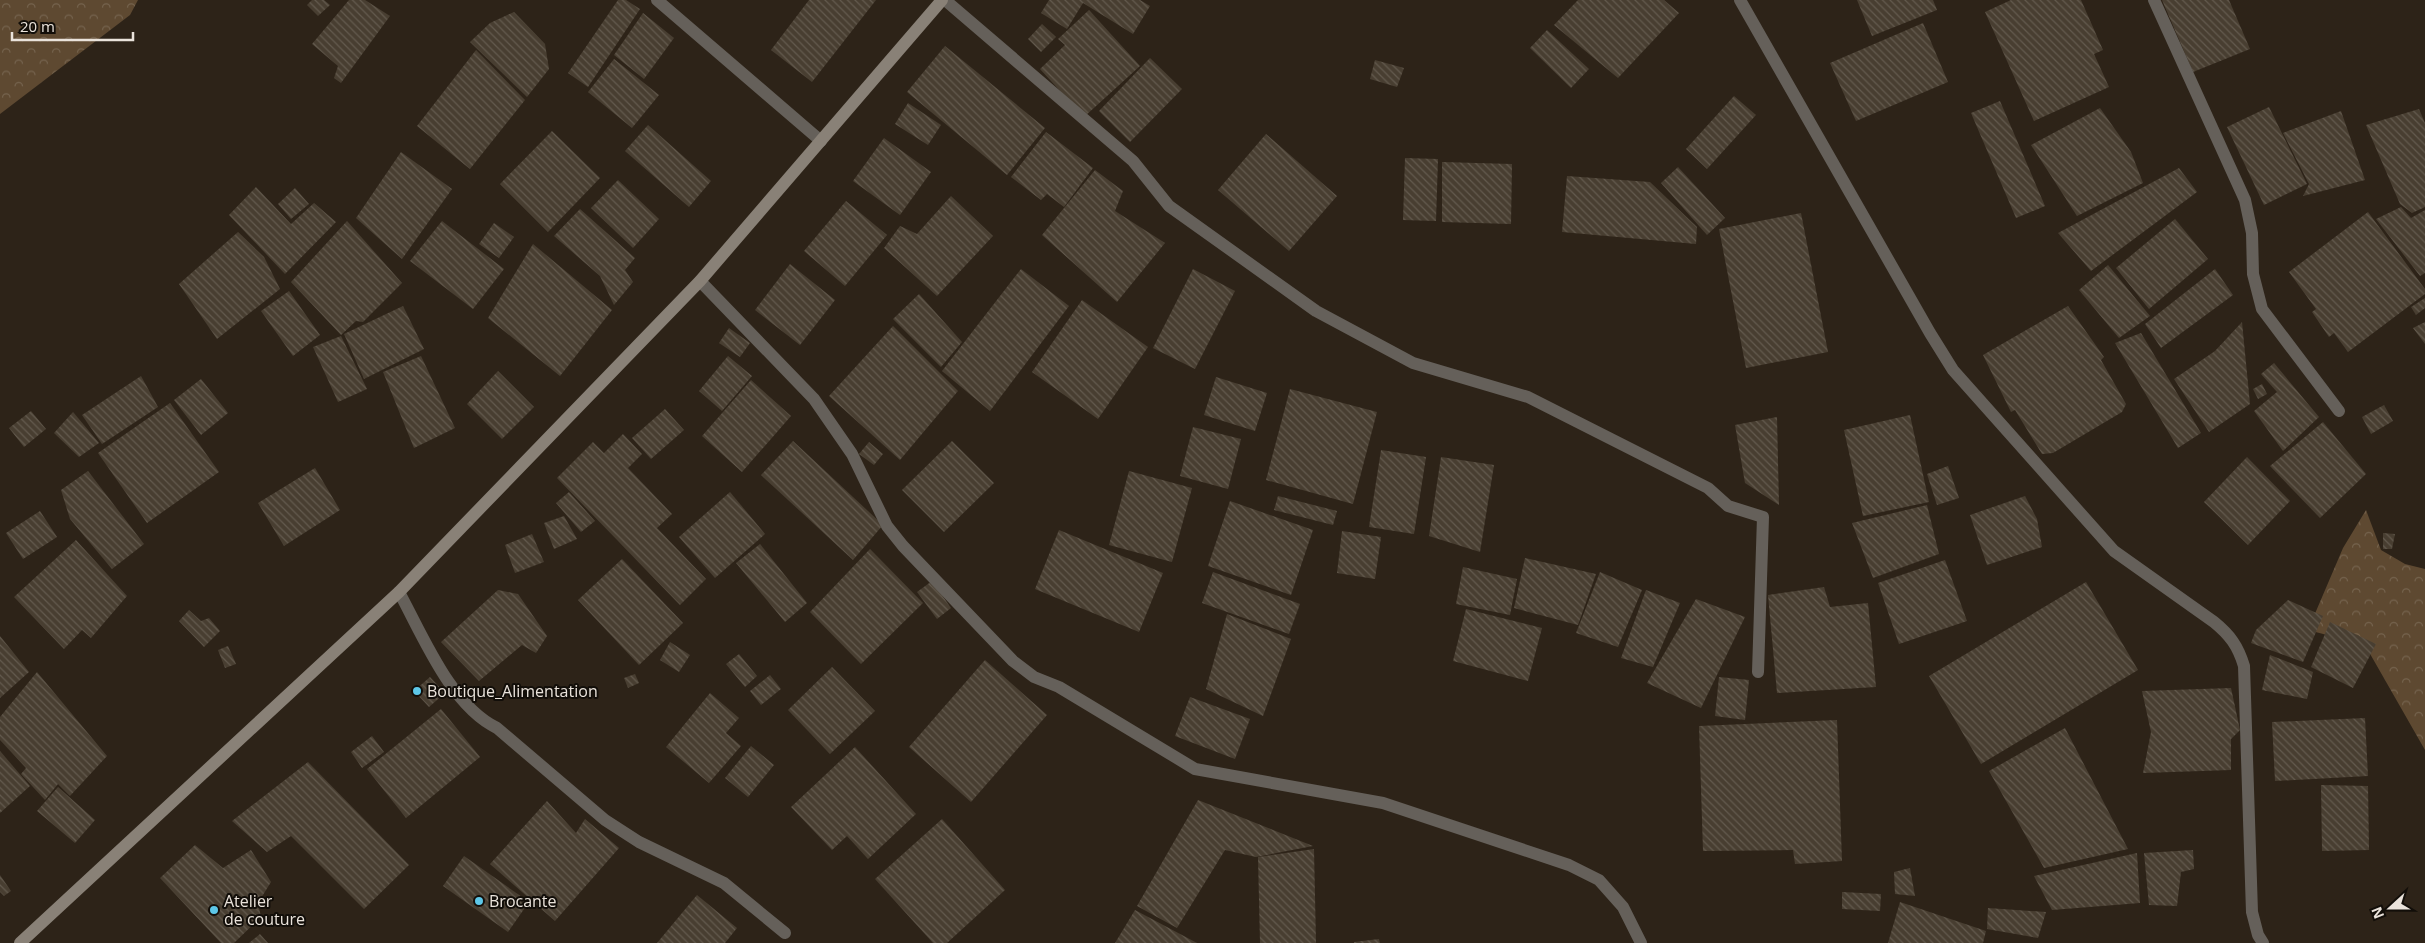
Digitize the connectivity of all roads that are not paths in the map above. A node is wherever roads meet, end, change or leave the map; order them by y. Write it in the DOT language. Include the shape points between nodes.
graph roads {
  1 [pos="657,0"];
  2 [pos="944,0"];
  3 [pos="1740,0"];
  4 [pos="2154,0"];
  5 [pos="821,141"];
  6 [pos="700,281"];
  7 [pos="2339,411"];
  8 [pos="399,592"];
  9 [pos="1758,672"];
  10 [pos="785,933"];
  11 [pos="20,943"];
  12 [pos="1642,943"];
  13 [pos="2263,943"];
  1 -- 5 [label="street"];
  2 -- 5 [label="main road"];
  2 -- 9 [label="street" via="1133,161 1169,206 1316,311 1413,363 1528,397 1708,488 1728,506 1763,517"];
  3 -- 13 [label="street" via="1953,370 2114,551 2214,622 2229,634 2239,649 2244,666 2252,912"];
  4 -- 7 [label="street" via="2245,200 2252,233 2254,274 2262,309"];
  5 -- 6 [label="main road"];
  6 -- 8 [label="main road"];
  6 -- 12 [label="street" via="814,399 852,454 887,526 903,546 1013,661 1034,677 1060,687 1195,768 1383,803 1569,865 1599,880 1623,908"];
  8 -- 10 [label="street" via="442,672 481,720 497,728 604,820 638,842 724,883"];
  8 -- 11 [label="main road"];
}
